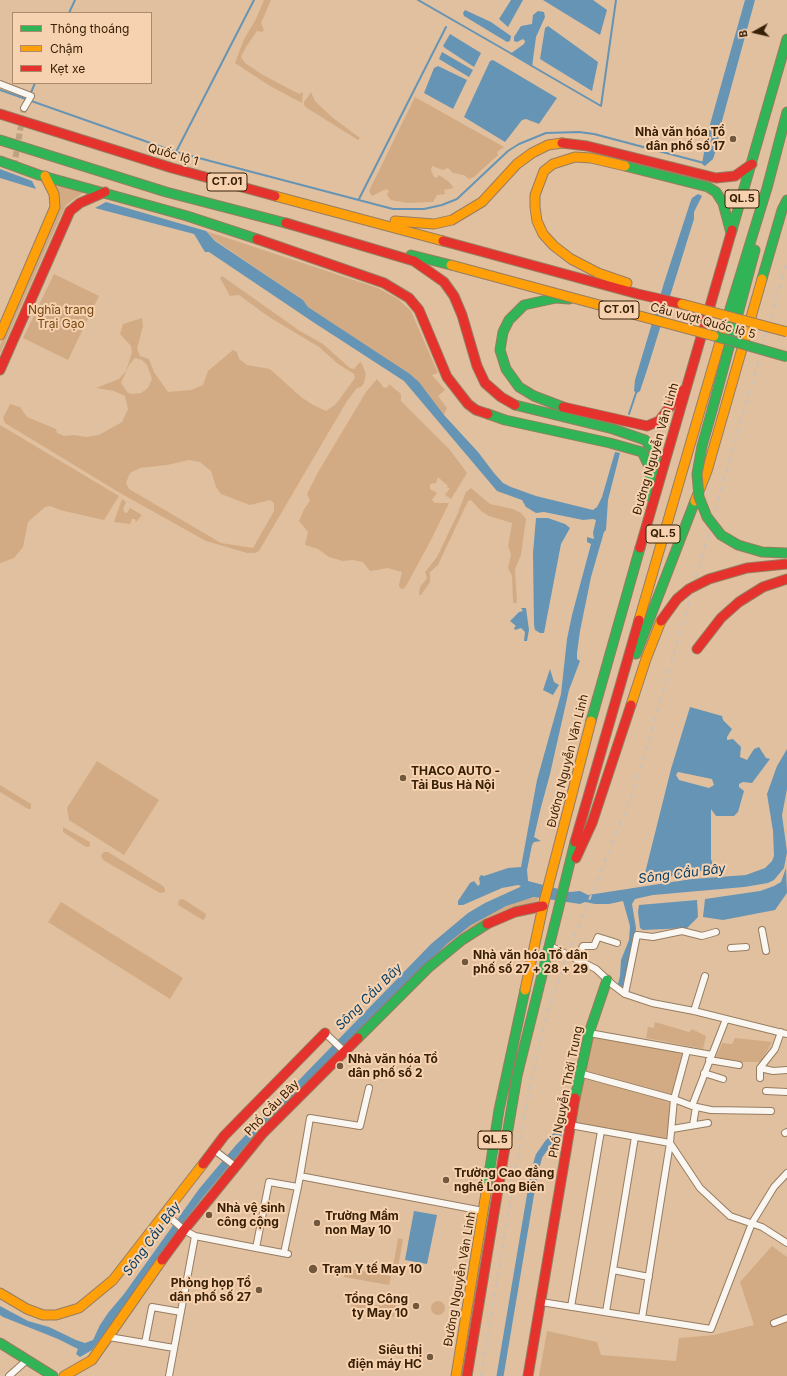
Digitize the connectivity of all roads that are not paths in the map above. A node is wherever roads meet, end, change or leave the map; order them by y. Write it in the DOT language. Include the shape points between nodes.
graph roads {
  1 [pos="787,39"];
  2 [pos="0,84"];
  3 [pos="24,108"];
  4 [pos="787,112"];
  5 [pos="0,114"];
  6 [pos="0,140"];
  7 [pos="0,161"];
  8 [pos="752,164"];
  9 [pos="46,176"];
  10 [pos="767,188"];
  11 [pos="105,192"];
  12 [pos="291,199"];
  13 [pos="787,200"];
  14 [pos="286,224"];
  15 [pos="732,234"];
  16 [pos="456,244"];
  17 [pos="682,304"];
  18 [pos="633,314"];
  19 [pos="787,331"];
  20 [pos="0,335"];
  21 [pos="787,357"];
  22 [pos="0,370"];
  23 [pos="691,375"];
  24 [pos="613,429"];
  25 [pos="610,443"];
  26 [pos="658,484"];
  27 [pos="652,506"];
  28 [pos="787,553"];
  29 [pos="787,564"];
  30 [pos="787,579"];
  31 [pos="698,649"];
  32 [pos="614,706"];
  33 [pos="565,883"];
  34 [pos="543,906"];
  35 [pos="762,930"];
  36 [pos="716,932"];
  37 [pos="617,943"];
  38 [pos="550,946"];
  39 [pos="746,947"];
  40 [pos="730,948"];
  41 [pos="766,951"];
  42 [pos="577,959"];
  43 [pos="705,976"];
  44 [pos="607,980"];
  45 [pos="625,994"];
  46 [pos="694,1011"];
  47 [pos="726,1018"];
  48 [pos="588,1033"];
  49 [pos="784,1033"];
  50 [pos="328,1036"];
  51 [pos="687,1051"];
  52 [pos="344,1052"];
  53 [pos="711,1058"];
  54 [pos="739,1065"];
  55 [pos="760,1068"];
  56 [pos="787,1070"];
  57 [pos="579,1073"];
  58 [pos="704,1074"];
  59 [pos="760,1078"];
  60 [pos="723,1079"];
  61 [pos="369,1088"];
  62 [pos="766,1091"];
  63 [pos="787,1092"];
  64 [pos="674,1099"];
  65 [pos="694,1106"];
  66 [pos="771,1111"];
  67 [pos="708,1123"];
  68 [pos="570,1125"];
  69 [pos="693,1125"];
  70 [pos="672,1129"];
  71 [pos="602,1131"];
  72 [pos="635,1137"];
  73 [pos="670,1143"];
  74 [pos="213,1149"];
  75 [pos="235,1166"];
  76 [pos="787,1173"];
  77 [pos="300,1176"];
  78 [pos="298,1187"];
  79 [pos="483,1211"];
  80 [pos="168,1216"];
  81 [pos="752,1223"];
  82 [pos="184,1230"];
  83 [pos="195,1236"];
  84 [pos="787,1243"];
  85 [pos="256,1248"];
  86 [pos="613,1270"];
  87 [pos="649,1277"];
  88 [pos="470,1290"];
  89 [pos="480,1292"];
  90 [pos="0,1293"];
  91 [pos="541,1302"];
  92 [pos="571,1307"];
  93 [pos="181,1312"];
  94 [pos="606,1312"];
  95 [pos="642,1318"];
  96 [pos="787,1318"];
  97 [pos="774,1323"];
  98 [pos="109,1337"];
  99 [pos="0,1343"];
  100 [pos="145,1343"];
  101 [pos="174,1348"];
  102 [pos="27,1360"];
  103 [pos="9,1376"];
  104 [pos="52,1376"];
  105 [pos="64,1376"];
  106 [pos="169,1376"];
  107 [pos="456,1376"];
  108 [pos="467,1376"];
  109 [pos="528,1376"];
  1 -- 8 [label="main road, QL.5"];
  2 -- 3 [label="street" via="31,96"];
  4 -- 10 [label="main road, QL.5"];
  5 -- 12 [label="main road, Quốc lộ 1 / CT.01" via="172,168"];
  6 -- 14 [label="main road, CT.01" via="166,192"];
  7 -- 9 [label="main road"];
  8 -- 12 [label="main road" via="734,176 720,179 588,146 565,143 548,145 518,164 482,202 452,220 434,224 404,223"];
  8 -- 15 [label="main road, Đường Nguyễn Văn Linh / QL.5"];
  9 -- 11 [label="main road"];
  9 -- 20 [label="main road" via="54,194 55,207"];
  10 -- 28 [label="main road, bridge" via="751,269 702,446 697,474 699,497 707,516 721,535 738,546 762,552"];
  10 -- 32 [label="main road, Đường Nguyễn Văn Linh / QL.5" via="702,401"];
  11 -- 22 [label="main road" via="80,203 70,211"];
  11 -- 25 [label="main road" via="310,256 384,283 409,298 419,310 447,376 460,396 476,410 533,427"];
  12 -- 16 [label="main road, Quốc lộ 1 / CT.01"];
  13 -- 32 [label="main road" via="707,471 652,617"];
  14 -- 18 [label="main road, Cầu vượt Quốc lộ 5 / CT.01, bridge"];
  14 -- 24 [label="main road" via="414,261 430,271 444,282 454,296 477,366 485,383 501,397 518,407"];
  15 -- 17 [label="main road" via="726,208 718,194 704,186 606,160 575,157 553,164 544,171 534,207 543,234 554,246 571,259 598,273"];
  15 -- 23 [label="main road, Đường Nguyễn Văn Linh / QL.5"];
  16 -- 17 [label="main road, Cầu vượt Quốc lộ 5 / CT.01"];
  17 -- 19 [label="main road, Cầu vượt Quốc lộ 5 / CT.01, bridge"];
  18 -- 21 [label="main road, Cầu vượt Quốc lộ 5 / CT.01, bridge"];
  18 -- 23 [label="main road, bridge" via="569,299 542,300 524,306 513,315 500,341 506,369 514,382 527,393 558,406 647,426 659,421 675,402"];
  23 -- 26 [label="main road, Đường Nguyễn Văn Linh / QL.5"];
  24 -- 25 [label="main road"];
  24 -- 26 [label="main road" via="638,436 650,445 657,462"];
  25 -- 27 [label="main road" via="642,452 647,459 652,477"];
  26 -- 27 [label="main road, Đường Nguyễn Văn Linh / QL.5"];
  27 -- 34 [label="main road, Đường Nguyễn Văn Linh / QL.5" via="599,690"];
  29 -- 33 [label="main road, bridge" via="747,568 708,579 677,599 661,621 592,823"];
  30 -- 31 [label="main road" via="763,588 739,602 721,618"];
  32 -- 33 [label="main road, Đường Nguyễn Văn Linh / QL.5"];
  33 -- 38 [label="main road, Đường Nguyễn Văn Linh / QL.5"];
  34 -- 52 [label="main road, Phố Cầu Bây" via="506,915 462,940 432,965"];
  34 -- 79 [label="main road, Đường Nguyễn Văn Linh / QL.5" via="500,1110"];
  35 -- 41 [label="street"];
  36 -- 45 [label="street" via="702,936 682,931 652,937 637,935"];
  37 -- 42 [label="street" via="598,937 594,946 583,946"];
  38 -- 42 [label="street"];
  38 -- 89 [label="main road, Đường Nguyễn Văn Linh / QL.5" via="517,1076"];
  39 -- 40 [label="street"];
  42 -- 44 [label="street" via="596,969"];
  43 -- 46 [label="street"];
  44 -- 45 [label="street"];
  44 -- 48 [label="main road, Phố Nguyễn Thời Trung"];
  45 -- 46 [label="street" via="652,1003"];
  46 -- 47 [label="street"];
  47 -- 49 [label="street"];
  47 -- 53 [label="street"];
  48 -- 51 [label="street"];
  48 -- 57 [label="main road, Phố Nguyễn Thời Trung"];
  49 -- 55 [label="street"];
  50 -- 52 [label="street"];
  50 -- 74 [label="main road"];
  51 -- 53 [label="street"];
  51 -- 64 [label="street"];
  52 -- 75 [label="main road, Phố Cầu Bây" via="263,1133"];
  53 -- 54 [label="street"];
  53 -- 58 [label="street"];
  55 -- 56 [label="street" via="773,1071"];
  55 -- 59 [label="street"];
  57 -- 64 [label="street"];
  57 -- 68 [label="main road, Phố Nguyễn Thời Trung"];
  58 -- 60 [label="street"];
  58 -- 65 [label="street"];
  61 -- 77 [label="street" via="360,1126 310,1118"];
  62 -- 63 [label="street"];
  64 -- 65 [label="street"];
  64 -- 70 [label="street"];
  65 -- 66 [label="street" via="711,1110"];
  65 -- 69 [label="street"];
  67 -- 69 [label="street"];
  68 -- 71 [label="street"];
  68 -- 91 [label="main road, Phố Nguyễn Thời Trung"];
  69 -- 70 [label="street"];
  70 -- 73 [label="street"];
  71 -- 72 [label="street"];
  71 -- 92 [label="street"];
  72 -- 73 [label="street"];
  72 -- 86 [label="street"];
  73 -- 81 [label="street" via="700,1188 730,1216"];
  73 -- 87 [label="street"];
  74 -- 75 [label="street"];
  74 -- 80 [label="main road"];
  75 -- 82 [label="main road, Phố Cầu Bây"];
  76 -- 81 [label="street" via="774,1187"];
  77 -- 78 [label="street"];
  77 -- 79 [label="street"];
  78 -- 85 [label="street" via="269,1182"];
  78 -- 85 [label="street" via="286,1254"];
  79 -- 88 [label="main road, Đường Nguyễn Văn Linh / QL.5"];
  80 -- 82 [label="street"];
  80 -- 90 [label="main road" via="113,1280 79,1308 56,1315 43,1315"];
  81 -- 84 [label="street"];
  81 -- 95 [label="street" via="711,1329"];
  82 -- 83 [label="street"];
  82 -- 98 [label="main road, Phố Cầu Bây"];
  83 -- 85 [label="street"];
  83 -- 93 [label="street"];
  86 -- 87 [label="street"];
  86 -- 94 [label="street"];
  87 -- 95 [label="street"];
  88 -- 89 [label="main road"];
  88 -- 107 [label="main road, Đường Nguyễn Văn Linh / QL.5"];
  89 -- 108 [label="main road, Đường Nguyễn Văn Linh / QL.5"];
  91 -- 92 [label="street"];
  91 -- 109 [label="main road, Phố Nguyễn Thời Trung"];
  92 -- 94 [label="street"];
  93 -- 100 [label="street" via="152,1307"];
  93 -- 101 [label="street"];
  94 -- 95 [label="street"];
  96 -- 97 [label="street"];
  98 -- 100 [label="street"];
  98 -- 105 [label="main road, Phố Cầu Bây" via="92,1360"];
  99 -- 102 [label="main road"];
  100 -- 101 [label="street"];
  101 -- 106 [label="street"];
  102 -- 103 [label="street"];
  102 -- 104 [label="main road"];
}
